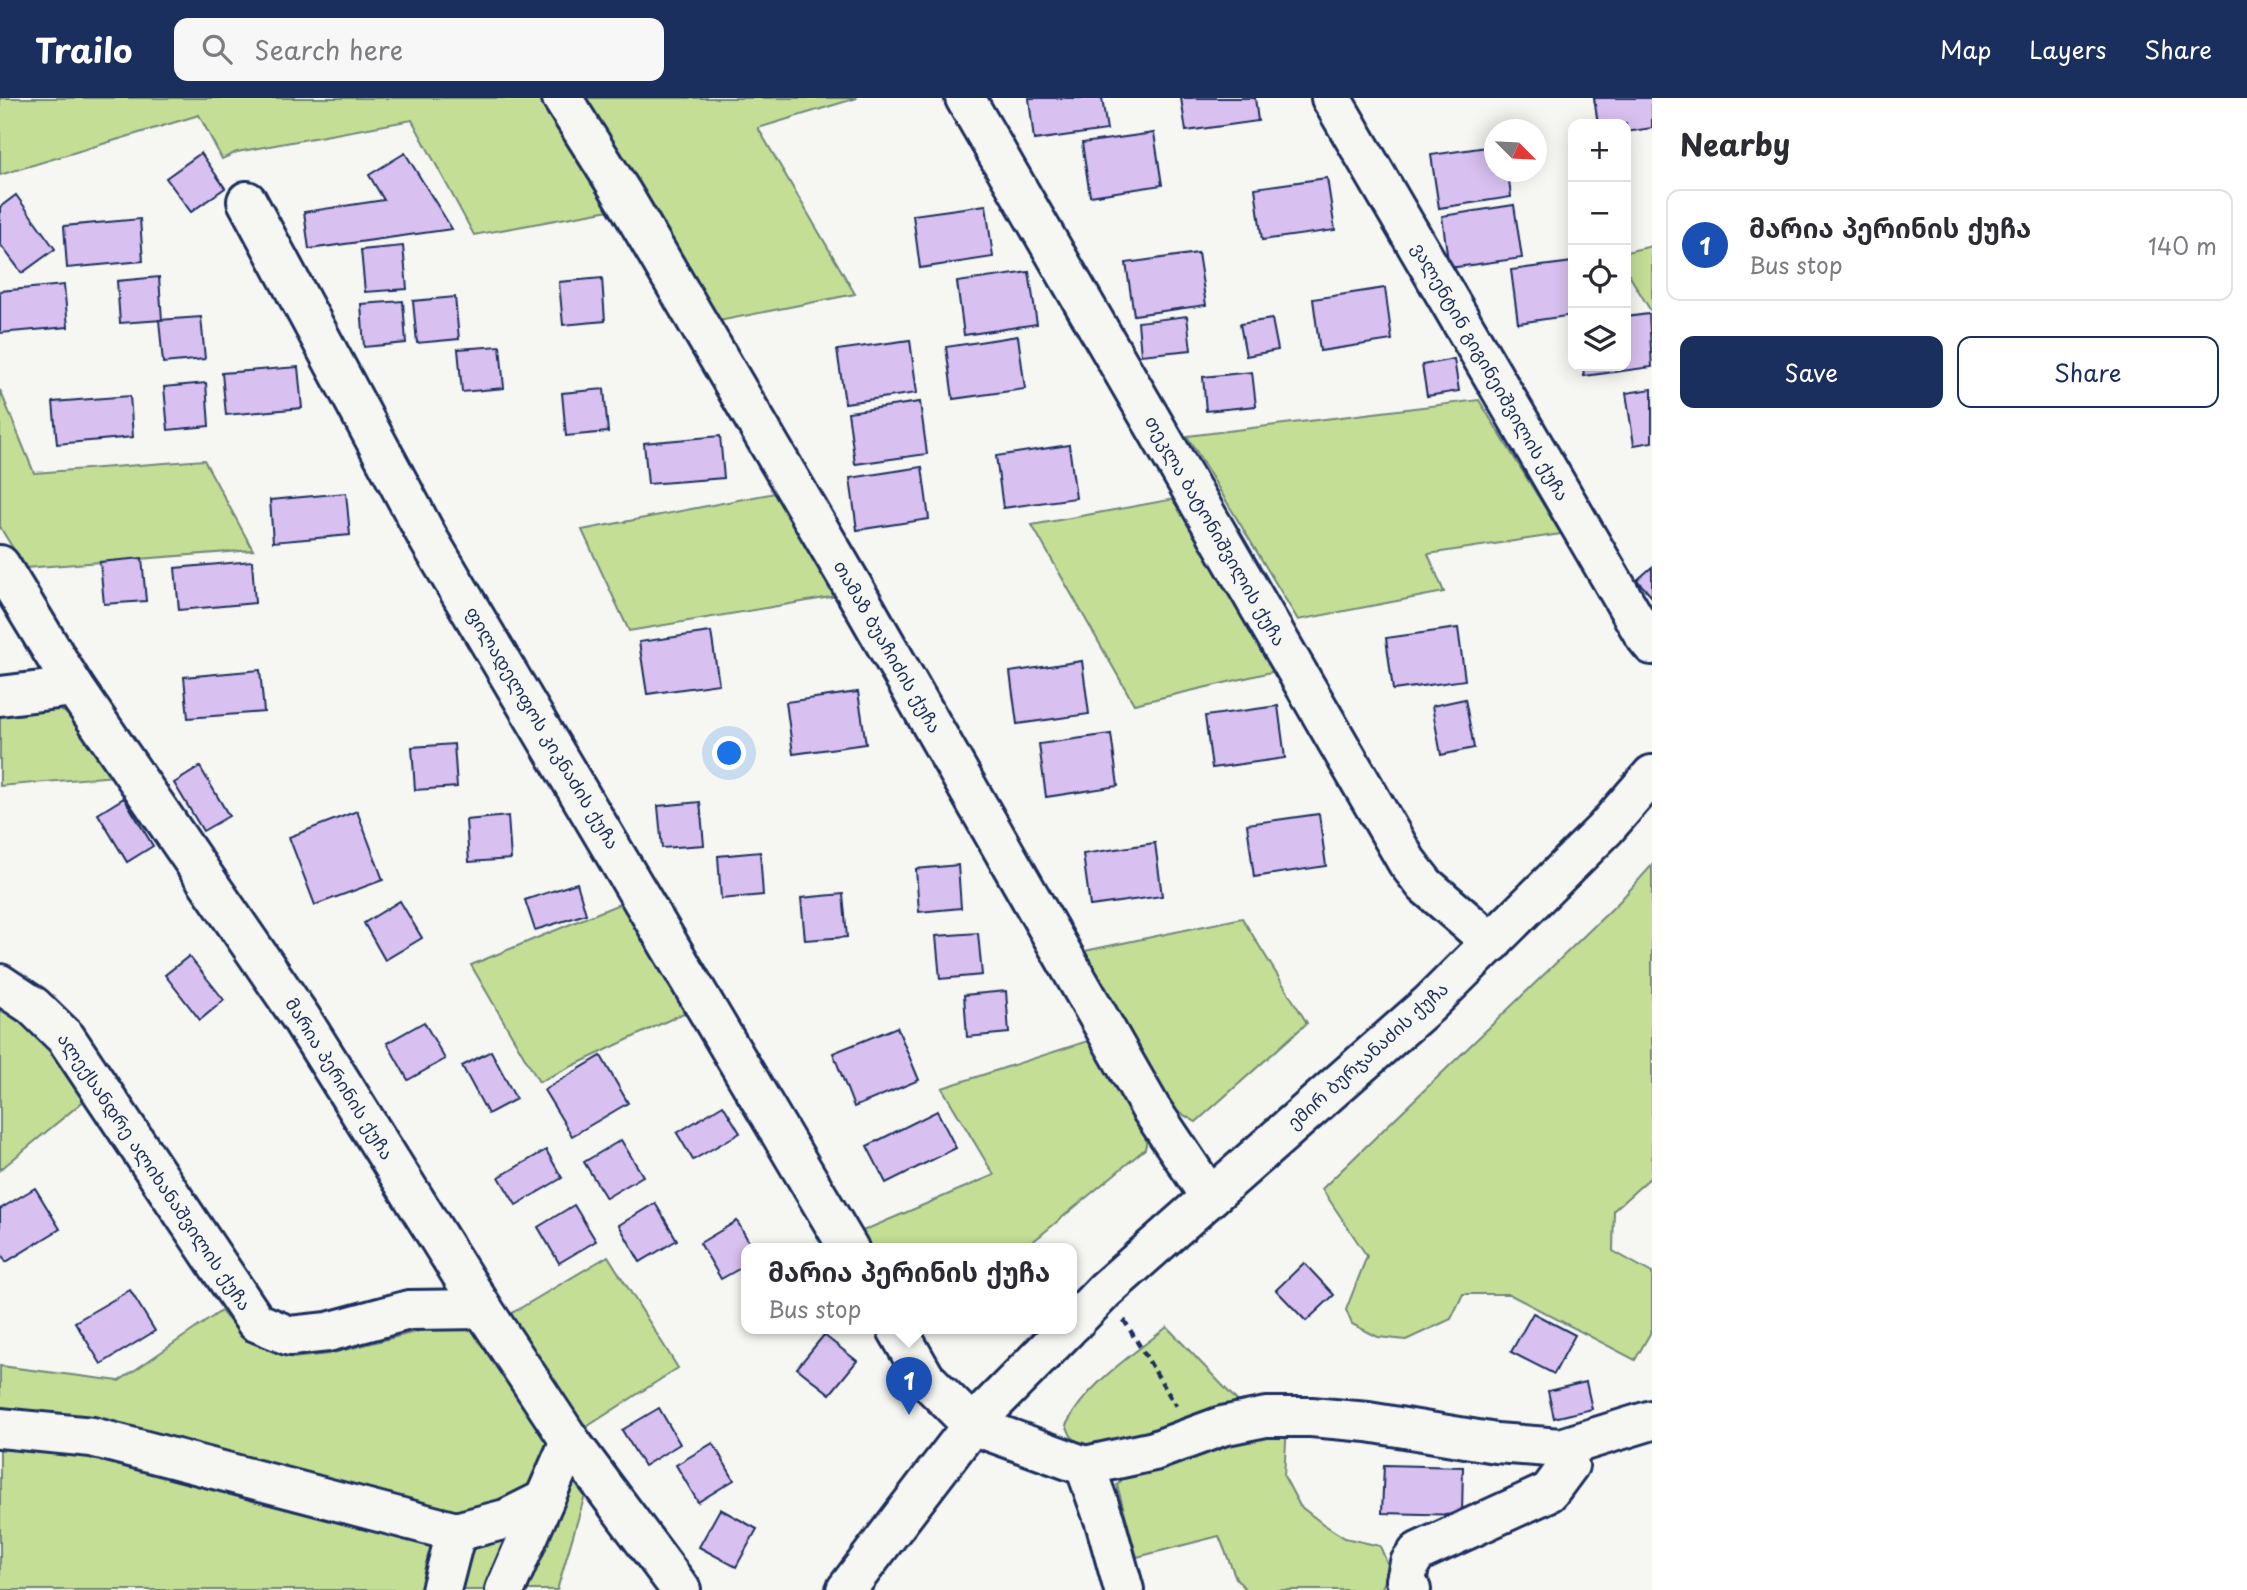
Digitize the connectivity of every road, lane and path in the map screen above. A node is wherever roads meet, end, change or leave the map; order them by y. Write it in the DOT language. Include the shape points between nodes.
graph roads {
  1 [pos="562,98"];
  2 [pos="965,98"];
  3 [pos="1331,98"];
  4 [pos="247,201"];
  5 [pos="0,565"];
  6 [pos="1652,645"];
  7 [pos="74,687"];
  8 [pos="0,696"];
  9 [pos="1652,775"];
  10 [pos="1492,943"];
  11 [pos="0,984"];
  12 [pos="1210,1197"];
  13 [pos="845,1243"];
  14 [pos="1105,1290"];
  15 [pos="483,1309"];
  16 [pos="1077,1319"];
  17 [pos="900,1334"];
  18 [pos="1061,1334"];
  19 [pos="1652,1420"];
  20 [pos="972,1425"];
  21 [pos="0,1428"];
  22 [pos="1194,1436"];
  23 [pos="570,1441"];
  24 [pos="1561,1448"];
  25 [pos="1085,1465"];
  26 [pos="544,1500"];
  27 [pos="456,1532"];
  28 [pos="857,1586"];
  29 [pos="441,1590"];
  30 [pos="505,1590"];
  31 [pos="681,1590"];
  32 [pos="1124,1590"];
  33 [pos="1411,1590"];
  1 -- 12 [label="street, თამაზ ბუაჩიძის ქუჩა" via="853,587 1151,1109"];
  2 -- 10 [label="street, თეკლა ბატონიშვილის ქუჩა" via="1407,862 1425,885"];
  3 -- 6 [label="street, ვალენტინ გიგინეიშვილის ქუჩა"];
  4 -- 13 [label="street, ფილადელფოს კიკნაძის ქუჩა" via="429,540"];
  5 -- 7 [label="street, მარია პერინის ქუჩა"];
  7 -- 8 [label="street"];
  7 -- 15 [label="street, მარია პერინის ქუჩა" via="301,1018"];
  9 -- 10 [label="street, ემირ ბურჯანაძის ქუჩა"];
  10 -- 12 [label="street, ემირ ბურჯანაძის ქუჩა"];
  11 -- 15 [label="street, ალექსანდრე ალიხანაშვილის ქუჩა" via="33,1006 66,1038 256,1322 290,1336 328,1332 409,1310"];
  12 -- 14 [label="street, ემირ ბურჯანაძის ქუჩა"];
  14 -- 16 [label="street, ემირ ბურჯანაძის ქუჩა"];
  14 -- 22 [label="path"];
  15 -- 23 [label="street, მარია პერინის ქუჩა"];
  17 -- 20 [label="street" via="925,1378"];
  18 -- 20 [label="street"];
  19 -- 24 [label="street"];
  20 -- 25 [label="street"];
  20 -- 28 [label="street"];
  21 -- 27 [label="street" via="92,1437"];
  22 -- 24 [label="street" via="1266,1417 1311,1417"];
  22 -- 25 [label="street" via="1154,1451"];
  23 -- 26 [label="street"];
  23 -- 31 [label="street, მარია პერინის ქუჩა"];
  24 -- 33 [label="street" via="1569,1465 1549,1492 1418,1552 1406,1580"];
  25 -- 32 [label="street"];
  26 -- 27 [label="street" via="506,1519"];
  26 -- 30 [label="street"];
  27 -- 29 [label="street"];
}
